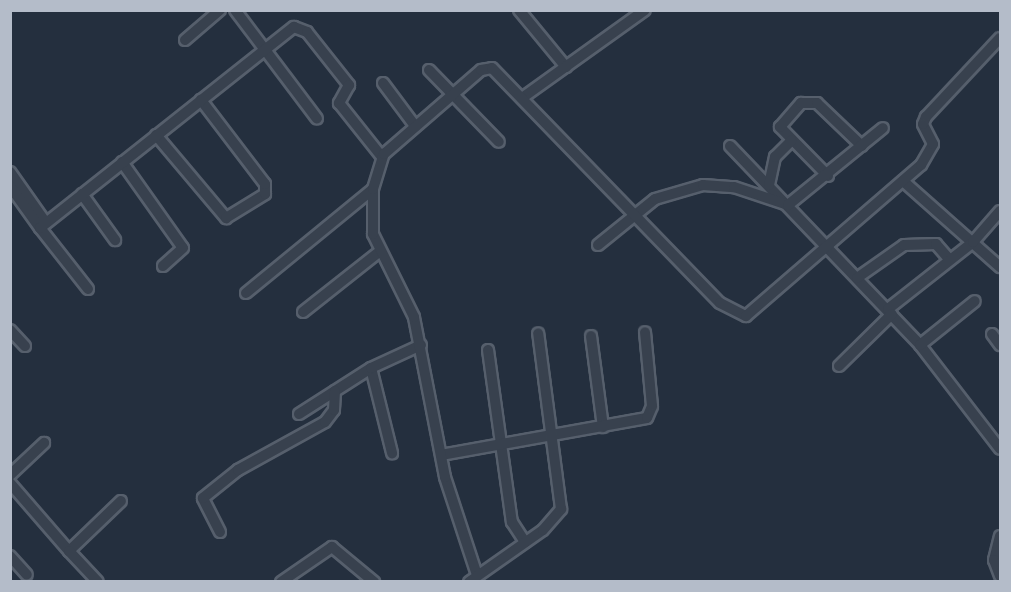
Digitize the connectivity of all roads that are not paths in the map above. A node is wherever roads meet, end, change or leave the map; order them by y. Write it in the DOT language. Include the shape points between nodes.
graph roads {
  1 [pos="220,10"];
  2 [pos="235,10"];
  3 [pos="519,10"];
  4 [pos="645,10"];
  5 [pos="1000,38"];
  6 [pos="185,40"];
  7 [pos="267,48"];
  8 [pos="566,67"];
  9 [pos="429,70"];
  10 [pos="383,83"];
  11 [pos="453,94"];
  12 [pos="522,99"];
  13 [pos="201,100"];
  14 [pos="317,119"];
  15 [pos="415,126"];
  16 [pos="883,128"];
  17 [pos="156,135"];
  18 [pos="791,141"];
  19 [pos="499,142"];
  20 [pos="730,146"];
  21 [pos="862,146"];
  22 [pos="382,157"];
  23 [pos="122,162"];
  24 [pos="10,172"];
  25 [pos="828,176"];
  26 [pos="903,181"];
  27 [pos="769,185"];
  28 [pos="10,186"];
  29 [pos="373,189"];
  30 [pos="82,194"];
  31 [pos="788,205"];
  32 [pos="1000,211"];
  33 [pos="633,216"];
  34 [pos="43,225"];
  35 [pos="115,240"];
  36 [pos="973,242"];
  37 [pos="598,245"];
  38 [pos="828,247"];
  39 [pos="379,252"];
  40 [pos="950,260"];
  41 [pos="163,266"];
  42 [pos="1000,267"];
  43 [pos="857,278"];
  44 [pos="88,289"];
  45 [pos="246,293"];
  46 [pos="975,301"];
  47 [pos="303,312"];
  48 [pos="890,312"];
  49 [pos="10,330"];
  50 [pos="645,332"];
  51 [pos="538,333"];
  52 [pos="992,334"];
  53 [pos="591,336"];
  54 [pos="421,345"];
  55 [pos="920,345"];
  56 [pos="1000,345"];
  57 [pos="25,346"];
  58 [pos="488,350"];
  59 [pos="839,366"];
  60 [pos="370,368"];
  61 [pos="335,390"];
  62 [pos="299,414"];
  63 [pos="603,427"];
  64 [pos="552,433"];
  65 [pos="501,442"];
  66 [pos="44,443"];
  67 [pos="1000,449"];
  68 [pos="392,453"];
  69 [pos="441,455"];
  70 [pos="10,475"];
  71 [pos="10,483"];
  72 [pos="121,501"];
  73 [pos="220,532"];
  74 [pos="1000,536"];
  75 [pos="525,542"];
  76 [pos="69,551"];
  77 [pos="10,556"];
  78 [pos="27,575"];
  79 [pos="1000,576"];
  80 [pos="472,577"];
  81 [pos="98,582"];
  82 [pos="280,582"];
  83 [pos="374,582"];
  1 -- 6 [label="street"];
  2 -- 7 [label="street"];
  3 -- 8 [label="street"];
  4 -- 8 [label="street"];
  5 -- 26 [label="street" via="926,117 923,124 933,144"];
  7 -- 13 [label="street"];
  7 -- 14 [label="street"];
  7 -- 22 [label="street" via="294,27 307,32 349,85 339,103"];
  8 -- 12 [label="street"];
  9 -- 11 [label="street"];
  10 -- 15 [label="street"];
  11 -- 12 [label="street" via="487,67"];
  11 -- 15 [label="street"];
  11 -- 19 [label="street"];
  12 -- 33 [label="street"];
  13 -- 17 [label="street"];
  13 -- 17 [label="street" via="266,184 265,194 226,218"];
  15 -- 22 [label="street"];
  16 -- 21 [label="street"];
  17 -- 23 [label="street"];
  18 -- 21 [label="street" via="782,123 807,99 822,106"];
  18 -- 25 [label="street"];
  18 -- 27 [label="street" via="775,157"];
  20 -- 27 [label="street"];
  21 -- 25 [label="street"];
  22 -- 29 [label="street"];
  23 -- 30 [label="street"];
  23 -- 41 [label="street" via="183,248"];
  24 -- 34 [label="street"];
  25 -- 31 [label="street"];
  26 -- 36 [label="street"];
  26 -- 38 [label="street"];
  27 -- 31 [label="street"];
  28 -- 34 [label="street"];
  29 -- 39 [label="street"];
  29 -- 45 [label="street"];
  30 -- 34 [label="street"];
  30 -- 35 [label="street"];
  31 -- 33 [label="street" via="734,187 703,185 655,199"];
  31 -- 38 [label="street"];
  32 -- 36 [label="street"];
  33 -- 37 [label="street"];
  33 -- 38 [label="street" via="720,303 741,316"];
  34 -- 44 [label="street"];
  36 -- 40 [label="street"];
  36 -- 42 [label="street"];
  38 -- 43 [label="street"];
  39 -- 47 [label="street"];
  39 -- 54 [label="street" via="410,305"];
  40 -- 43 [label="street" via="936,244 904,244"];
  40 -- 48 [label="street"];
  43 -- 48 [label="street"];
  46 -- 55 [label="street"];
  48 -- 55 [label="street"];
  48 -- 59 [label="street"];
  49 -- 57 [label="street"];
  50 -- 63 [label="street" via="651,412 641,422"];
  51 -- 64 [label="street"];
  52 -- 56 [label="street"];
  53 -- 63 [label="street"];
  54 -- 60 [label="street"];
  54 -- 69 [label="street"];
  55 -- 67 [label="street"];
  58 -- 65 [label="street"];
  60 -- 61 [label="street"];
  60 -- 68 [label="street"];
  61 -- 62 [label="street"];
  61 -- 73 [label="street" via="334,410 326,422 238,470 203,498"];
  63 -- 64 [label="street"];
  64 -- 65 [label="street"];
  64 -- 75 [label="street" via="561,509"];
  65 -- 69 [label="street"];
  65 -- 75 [label="street" via="512,522"];
  66 -- 70 [label="street"];
  69 -- 80 [label="street"];
  71 -- 76 [label="street"];
  72 -- 76 [label="street"];
  74 -- 79 [label="street" via="994,560"];
  75 -- 80 [label="street"];
  76 -- 81 [label="street"];
  77 -- 78 [label="street"];
  82 -- 83 [label="street" via="332,547 354,560"];
}
